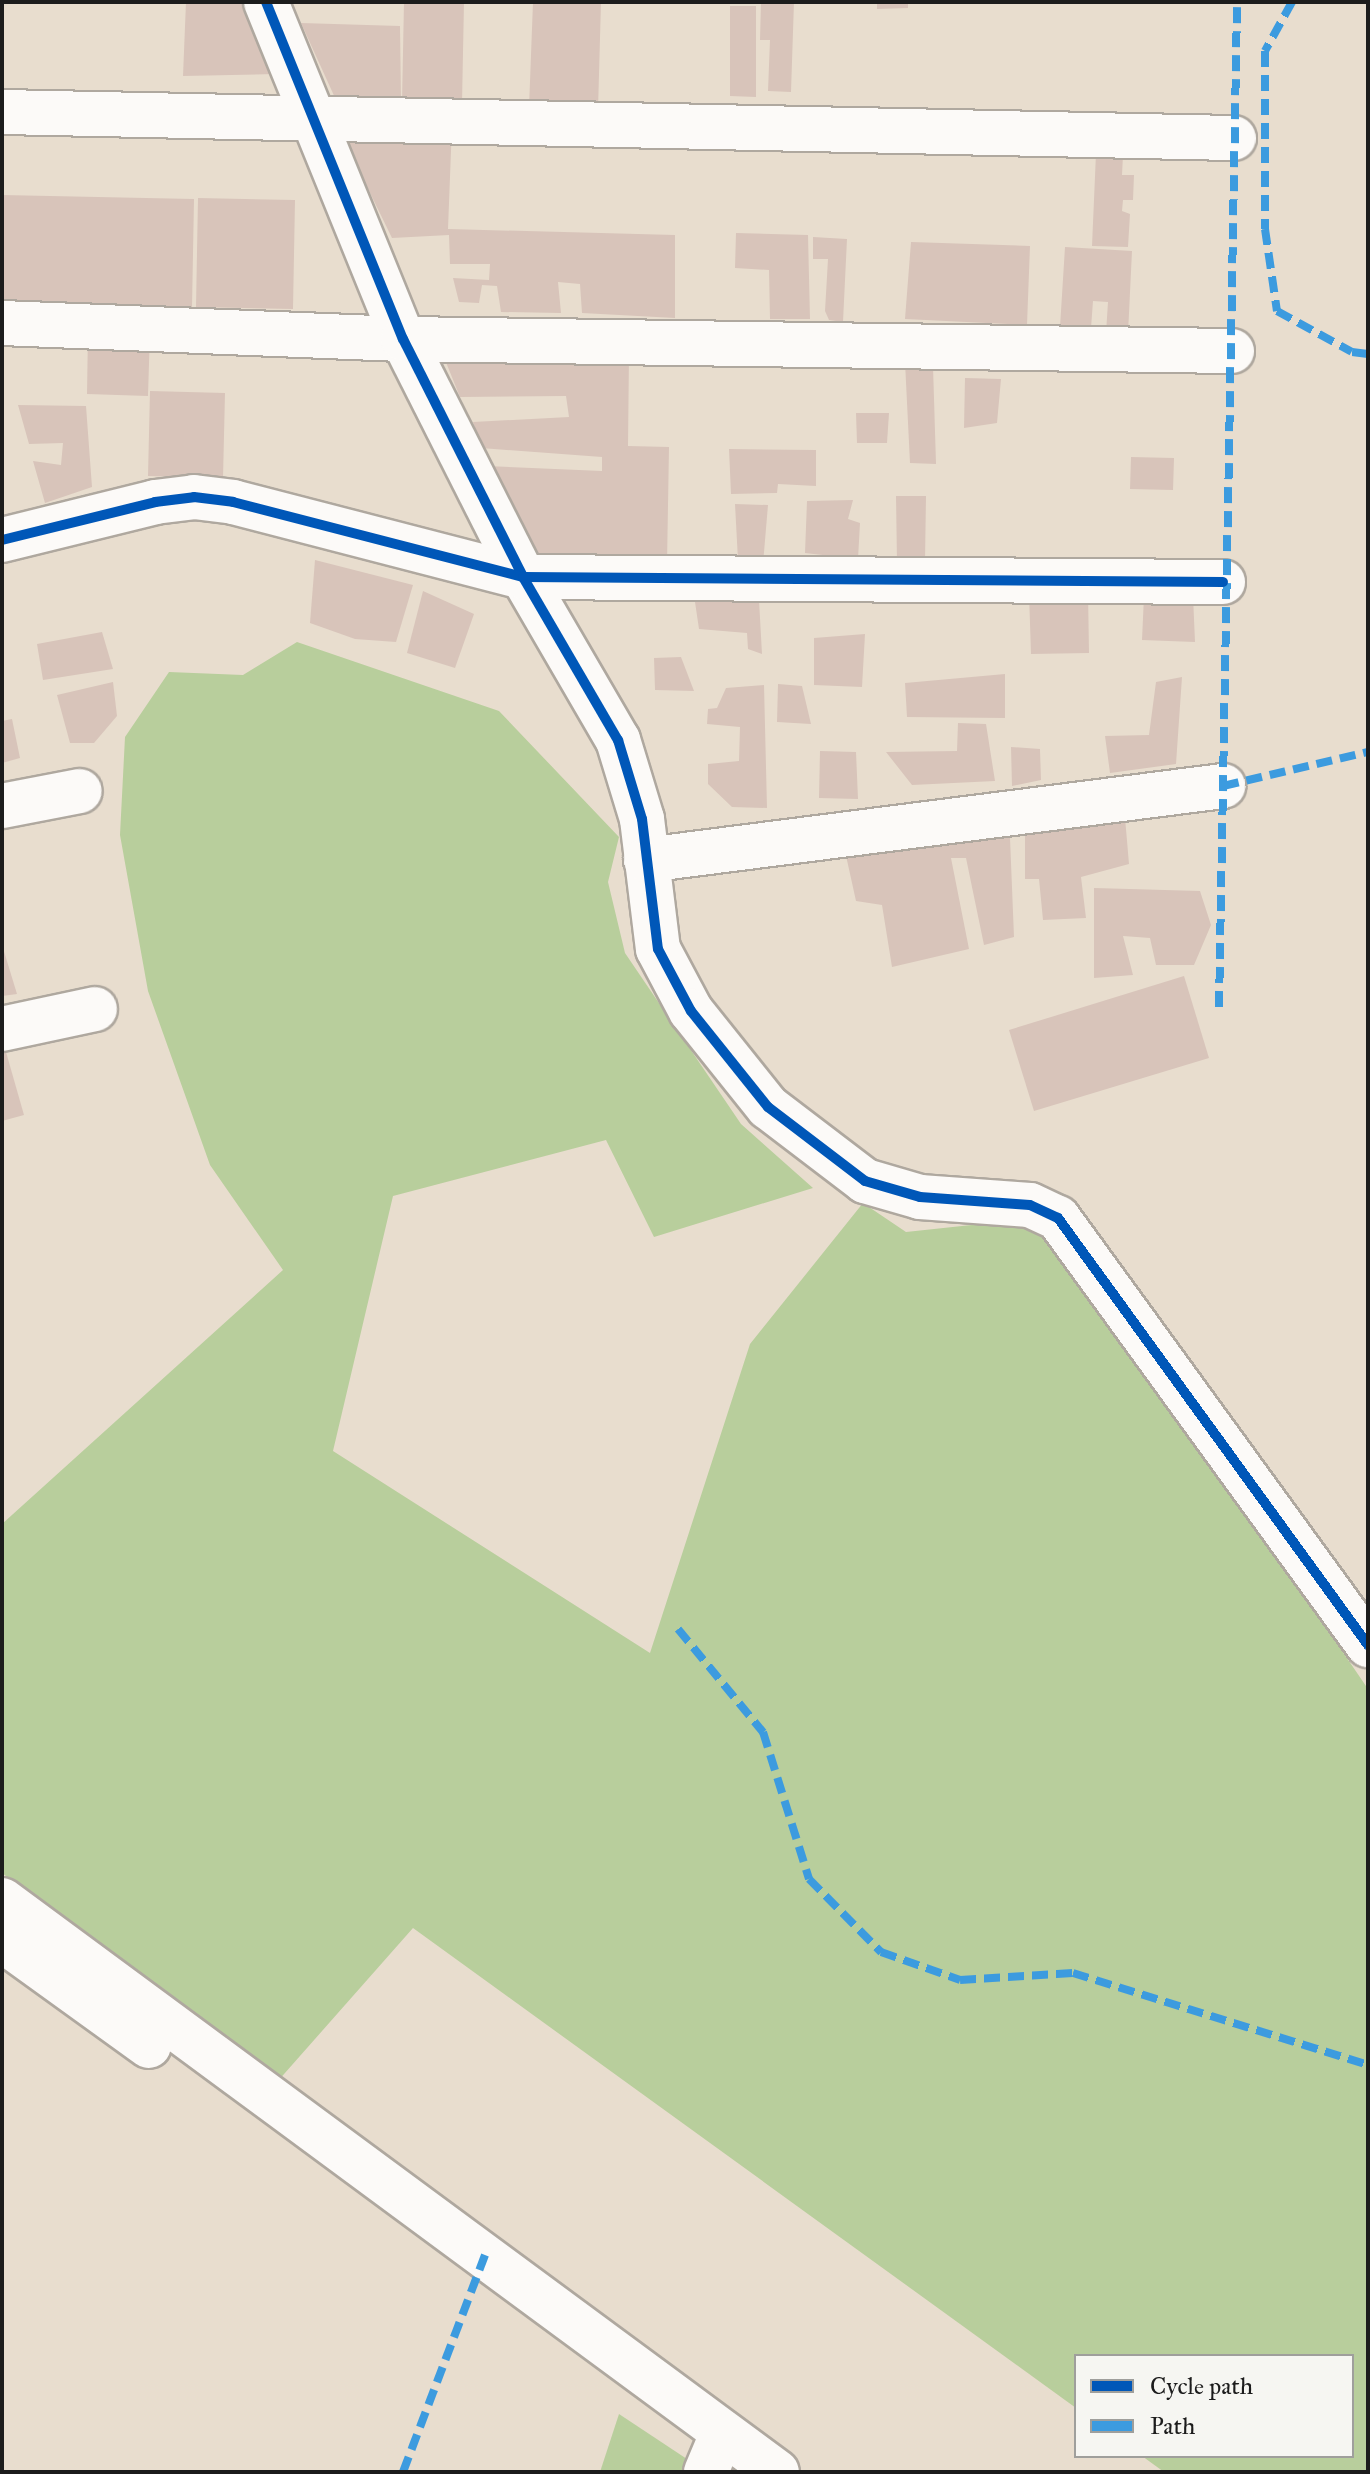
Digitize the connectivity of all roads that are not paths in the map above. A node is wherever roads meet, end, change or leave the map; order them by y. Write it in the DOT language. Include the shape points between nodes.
graph roads {
  1 [pos="266,2"];
  2 [pos="2,112"];
  3 [pos="314,118"];
  4 [pos="1234,138"];
  5 [pos="2,323"];
  6 [pos="403,339"];
  7 [pos="1232,351"];
  8 [pos="2,540"];
  9 [pos="523,577"];
  10 [pos="1223,582"];
  11 [pos="1223,786"];
  12 [pos="80,791"];
  13 [pos="2,806"];
  14 [pos="646,860"];
  15 [pos="95,1009"];
  16 [pos="2,1029"];
  17 [pos="1368,1645"];
  18 [pos="2,1900"];
  19 [pos="2,1940"];
  20 [pos="716,2459"];
  21 [pos="777,2472"];
  1 -- 3 [label="street"];
  2 -- 3 [label="street"];
  3 -- 4 [label="street"];
  3 -- 6 [label="street"];
  5 -- 6 [label="street"];
  6 -- 7 [label="street"];
  6 -- 9 [label="street"];
  8 -- 9 [label="street" via="194,497 233,502"];
  9 -- 10 [label="street"];
  9 -- 14 [label="street" via="618,740 642,819"];
  11 -- 14 [label="street"];
  12 -- 13 [label="street"];
  14 -- 17 [label="street" via="652,925 670,977 732,1067 768,1107 815,1147 883,1189 1030,1205 1058,1218"];
  15 -- 16 [label="street"];
  18 -- 20 [label="street"];
  19 -- 20 [label="street"];
  20 -- 21 [label="street"];
}
